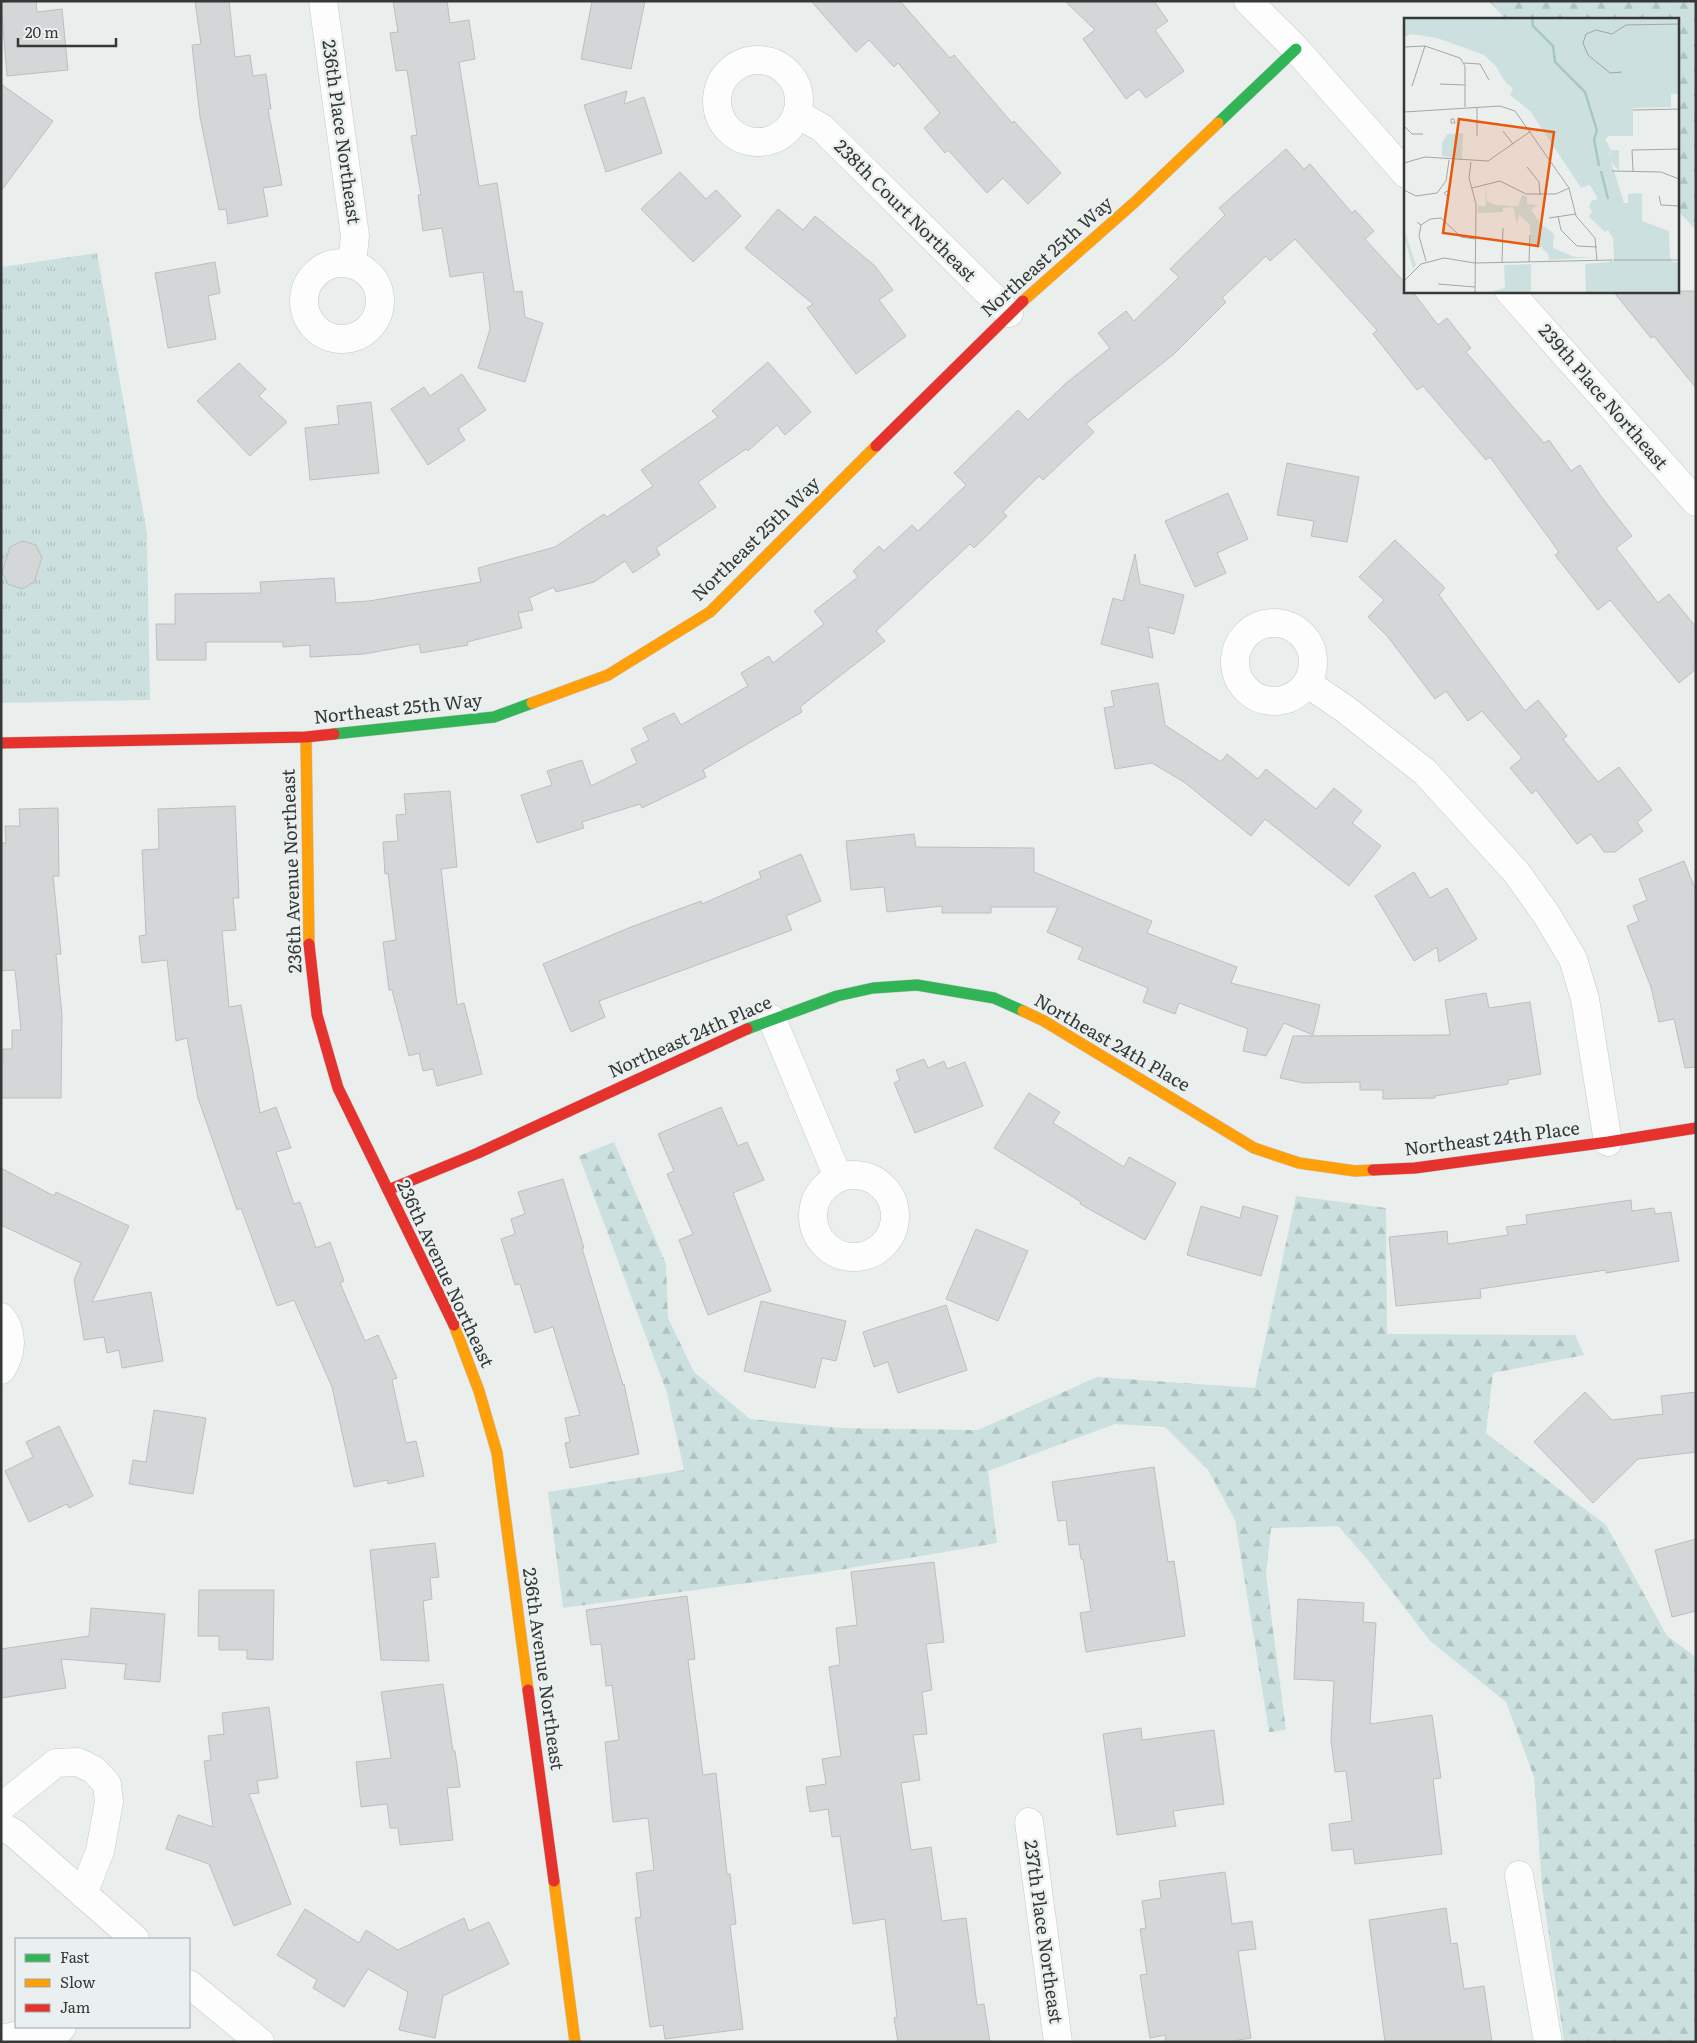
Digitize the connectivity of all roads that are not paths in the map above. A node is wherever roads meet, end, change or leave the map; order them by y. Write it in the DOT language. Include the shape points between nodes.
graph roads {
  1 [pos="323,1"];
  2 [pos="1248,1"];
  3 [pos="1296,50"];
  4 [pos="797,114"];
  5 [pos="1404,172"];
  6 [pos="352,263"];
  7 [pos="1511,292"];
  8 [pos="1009,313"];
  9 [pos="1696,502"];
  10 [pos="1307,683"];
  11 [pos="306,737"];
  12 [pos="1,744"];
  13 [pos="772,1019"];
  14 [pos="1696,1128"];
  15 [pos="1608,1142"];
  16 [pos="838,1177"];
  17 [pos="388,1190"];
  18 [pos="1,1317"];
  19 [pos="1,1370"];
  20 [pos="1,1807"];
  21 [pos="1029,1822"];
  22 [pos="1,1826"];
  23 [pos="1519,1875"];
  24 [pos="83,1894"];
  25 [pos="134,1938"];
  26 [pos="190,1985"];
  27 [pos="61,2028"];
  28 [pos="1,2039"];
  29 [pos="40,2042"];
  30 [pos="48,2042"];
  31 [pos="260,2042"];
  32 [pos="575,2042"];
  33 [pos="1058,2042"];
  34 [pos="1548,2042"];
  1 -- 6 [label="street, 236th Place Northeast" via="355,236"];
  2 -- 3 [label="street"];
  3 -- 5 [label="street"];
  3 -- 8 [label="street, Northeast 25th Way" via="1136,201"];
  4 -- 8 [label="street, 238th Court Northeast" via="822,128"];
  7 -- 9 [label="street, 239th Place Northeast"];
  8 -- 11 [label="street, Northeast 25th Way" via="710,612 608,675 494,716"];
  10 -- 15 [label="street" via="1425,772 1516,872 1546,914 1573,959 1585,999"];
  11 -- 12 [label="street, Northeast 25th Way"];
  11 -- 17 [label="street, 236th Avenue Northeast" via="308,932 317,1015 338,1088"];
  13 -- 15 [label="street, Northeast 24th Place" via="837,996 873,988 917,985 994,998 1044,1020 1254,1148 1299,1163 1355,1171 1415,1168"];
  13 -- 16 [label="street"];
  13 -- 17 [label="street, Northeast 24th Place"];
  14 -- 15 [label="street, Northeast 24th Place"];
  17 -- 32 [label="street, 236th Avenue Northeast" via="458,1333 497,1453"];
  18 -- 19 [label="street" via="9,1333 10,1348"];
  20 -- 24 [label="street" via="56,1764 78,1762 94,1770 107,1784 109,1802 100,1852"];
  21 -- 33 [label="street, 237th Place Northeast"];
  22 -- 24 [label="street" via="14,1833"];
  23 -- 34 [label="street"];
  24 -- 25 [label="street"];
  26 -- 31 [label="street"];
  27 -- 30 [label="street"];
  28 -- 29 [label="street" via="20,2035"];
}
